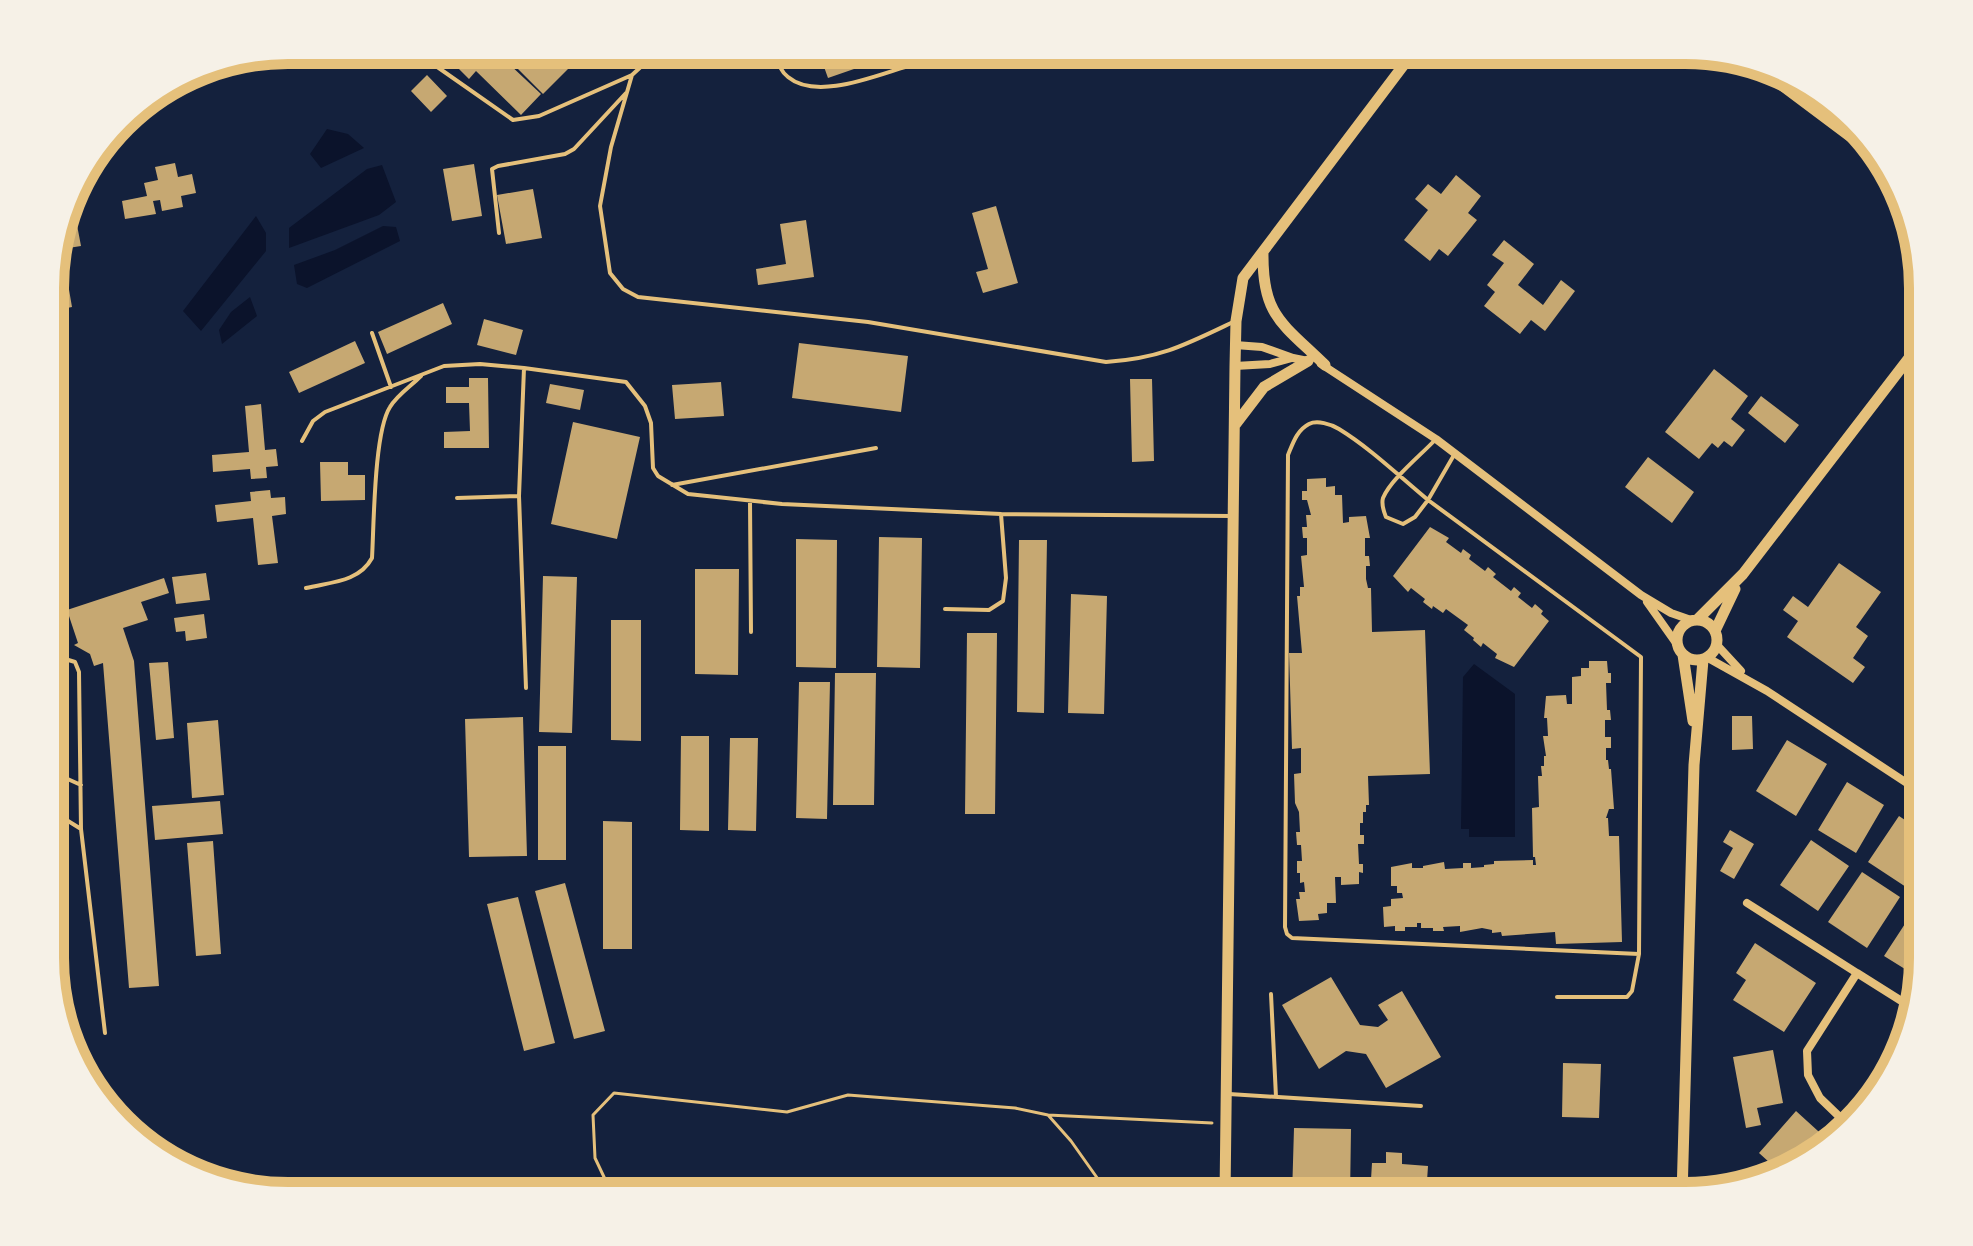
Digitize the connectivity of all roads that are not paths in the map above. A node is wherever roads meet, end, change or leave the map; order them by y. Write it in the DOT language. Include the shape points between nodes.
graph roads {
  1 [pos="433,64"];
  2 [pos="644,64"];
  3 [pos="779,64"];
  4 [pos="915,64"];
  5 [pos="1404,64"];
  6 [pos="632,75"];
  7 [pos="626,93"];
  8 [pos="1796,94"];
  9 [pos="1844,130"];
  10 [pos="499,233"];
  11 [pos="1263,251"];
  12 [pos="1236,321"];
  13 [pos="372,333"];
  14 [pos="1235,345"];
  15 [pos="1293,358"];
  16 [pos="1909,358"];
  17 [pos="1308,361"];
  18 [pos="1325,365"];
  19 [pos="1235,366"];
  20 [pos="524,368"];
  21 [pos="423,375"];
  22 [pos="391,387"];
  23 [pos="1235,425"];
  24 [pos="1436,439"];
  25 [pos="302,441"];
  26 [pos="876,448"];
  27 [pos="1455,453"];
  28 [pos="1399,476"];
  29 [pos="670,485"];
  30 [pos="519,496"];
  31 [pos="457,498"];
  32 [pos="1428,500"];
  33 [pos="750,501"];
  34 [pos="1001,514"];
  35 [pos="1233,516"];
  36 [pos="1743,574"];
  37 [pos="306,588"];
  38 [pos="1641,595"];
  39 [pos="945,609"];
  40 [pos="1694,620"];
  41 [pos="1715,631"];
  42 [pos="751,632"];
  43 [pos="1676,643"];
  44 [pos="1717,645"];
  45 [pos="1683,655"];
  46 [pos="64,659"];
  47 [pos="1705,659"];
  48 [pos="526,688"];
  49 [pos="1767,691"];
  50 [pos="1695,741"];
  51 [pos="64,777"];
  52 [pos="1909,784"];
  53 [pos="81,785"];
  54 [pos="64,818"];
  55 [pos="81,829"];
  56 [pos="1747,903"];
  57 [pos="1639,954"];
  58 [pos="1857,973"];
  59 [pos="1271,994"];
  60 [pos="1557,997"];
  61 [pos="1905,1003"];
  62 [pos="105,1033"];
  63 [pos="1227,1094"];
  64 [pos="1276,1097"];
  65 [pos="1421,1106"];
  66 [pos="1841,1119"];
  67 [pos="1225,1182"];
  68 [pos="1682,1182"];
  1 -- 6 [label="lane" via="513,120 539,116"];
  2 -- 6 [label="lane"];
  3 -- 4 [label="lane" via="790,80 829,88"];
  5 -- 11 [label="street"];
  6 -- 7 [label="lane"];
  7 -- 10 [label="lane" via="574,149 492,169"];
  7 -- 12 [label="lane" via="600,206 610,273 638,297 868,322 1106,362 1171,352"];
  8 -- 9 [label="main road"];
  11 -- 12 [label="street" via="1243,278"];
  11 -- 18 [label="street" via="1271,310"];
  12 -- 14 [label="street"];
  13 -- 22 [label="lane"];
  14 -- 15 [label="street"];
  14 -- 19 [label="street"];
  15 -- 17 [label="street"];
  15 -- 19 [label="street"];
  16 -- 36 [label="street"];
  17 -- 18 [label="street"];
  17 -- 23 [label="street" via="1264,387"];
  18 -- 24 [label="street"];
  19 -- 23 [label="street"];
  20 -- 21 [label="lane" via="444,366"];
  20 -- 29 [label="lane" via="626,382 651,423 653,468"];
  20 -- 30 [label="lane"];
  21 -- 22 [label="lane"];
  21 -- 37 [label="lane" via="387,413 372,558 356,576"];
  22 -- 25 [label="lane" via="325,412"];
  23 -- 35 [label="street"];
  24 -- 27 [label="street"];
  24 -- 28 [label="lane"];
  26 -- 29 [label="lane"];
  27 -- 32 [label="lane"];
  27 -- 38 [label="street"];
  28 -- 32 [label="lane"];
  28 -- 32 [label="lane" via="1383,499 1386,517 1409,522"];
  28 -- 57 [label="lane" via="1337,427 1324,423 1311,423 1298,433 1288,455 1287,934"];
  29 -- 33 [label="lane" via="688,494"];
  30 -- 31 [label="lane"];
  30 -- 48 [label="lane"];
  32 -- 57 [label="lane" via="1641,657"];
  33 -- 34 [label="lane"];
  33 -- 42 [label="lane"];
  34 -- 35 [label="lane"];
  34 -- 39 [label="lane" via="1003,601 989,610"];
  35 -- 63 [label="street"];
  36 -- 40 [label="street"];
  36 -- 41 [label="street"];
  38 -- 40 [label="street"];
  38 -- 43 [label="street"];
  40 -- 41 [label="street" via="1705,621"];
  40 -- 43 [label="street" via="1679,629"];
  41 -- 44 [label="street"];
  43 -- 45 [label="street"];
  44 -- 47 [label="street"];
  44 -- 49 [label="street"];
  45 -- 47 [label="street"];
  45 -- 50 [label="street"];
  46 -- 53 [label="lane" via="75,662 79,672"];
  47 -- 49 [label="street"];
  47 -- 50 [label="street"];
  49 -- 52 [label="street"];
  50 -- 68 [label="street"];
  51 -- 53 [label="lane"];
  53 -- 55 [label="lane"];
  54 -- 55 [label="lane"];
  55 -- 62 [label="lane"];
  56 -- 58 [label="street"];
  57 -- 60 [label="lane" via="1631,995"];
  58 -- 61 [label="street"];
  58 -- 66 [label="street" via="1807,1051 1808,1075 1820,1098"];
  59 -- 64 [label="lane"];
  63 -- 64 [label="lane"];
  63 -- 67 [label="street"];
  64 -- 65 [label="lane"];
}
